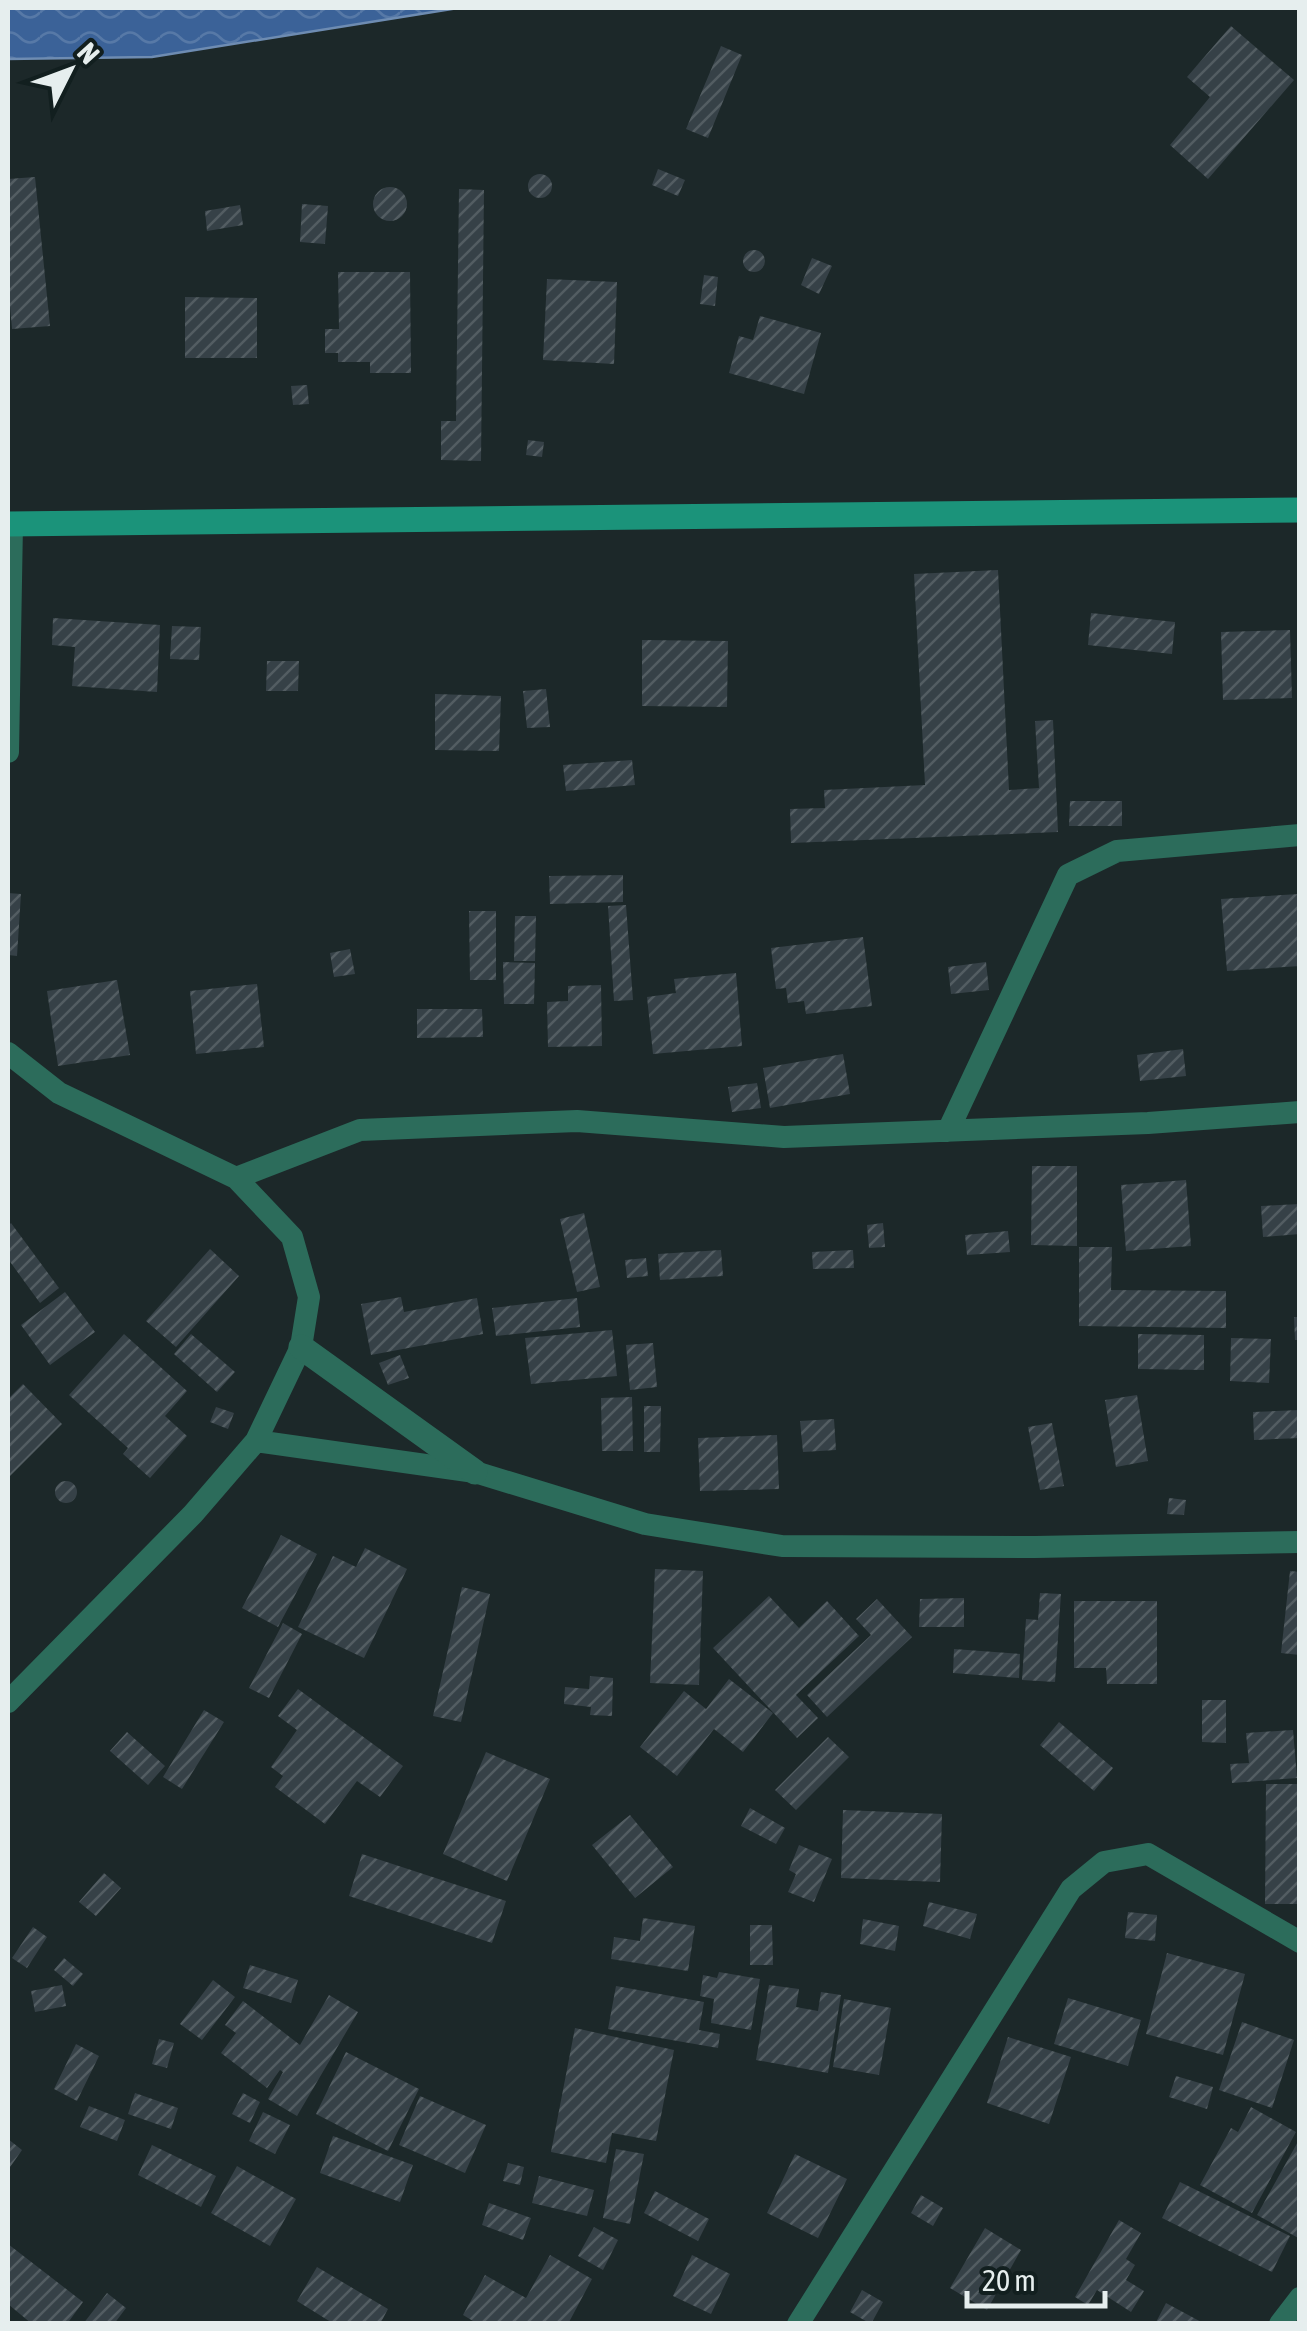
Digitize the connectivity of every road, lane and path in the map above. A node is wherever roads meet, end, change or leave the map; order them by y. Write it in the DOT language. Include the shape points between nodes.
graph roads {
  1 [pos="1300,510"];
  2 [pos="10,524"];
  3 [pos="8,752"];
  4 [pos="1300,835"];
  5 [pos="8,1053"];
  6 [pos="1300,1112"];
  7 [pos="948,1131"];
  8 [pos="236,1178"];
  9 [pos="301,1347"];
  10 [pos="256,1441"];
  11 [pos="475,1472"];
  12 [pos="1300,1542"];
  13 [pos="8,1702"];
  14 [pos="1300,1942"];
  15 [pos="1300,2298"];
  16 [pos="798,2324"];
  17 [pos="1280,2324"];
  1 -- 2 [label="main road"];
  2 -- 3 [label="lane"];
  4 -- 7 [label="lane" via="1117,850 1068,876"];
  5 -- 8 [label="lane" via="58,1093"];
  6 -- 7 [label="lane"];
  7 -- 8 [label="lane" via="784,1137 576,1122 360,1130"];
  8 -- 9 [label="lane" via="292,1236 309,1297"];
  9 -- 10 [label="lane"];
  9 -- 11 [label="street"];
  10 -- 11 [label="lane"];
  10 -- 13 [label="lane" via="194,1514"];
  11 -- 12 [label="lane" via="645,1524 782,1546"];
  14 -- 16 [label="lane" via="1148,1854 1104,1862 1071,1889"];
  15 -- 17 [label="lane"];
}
